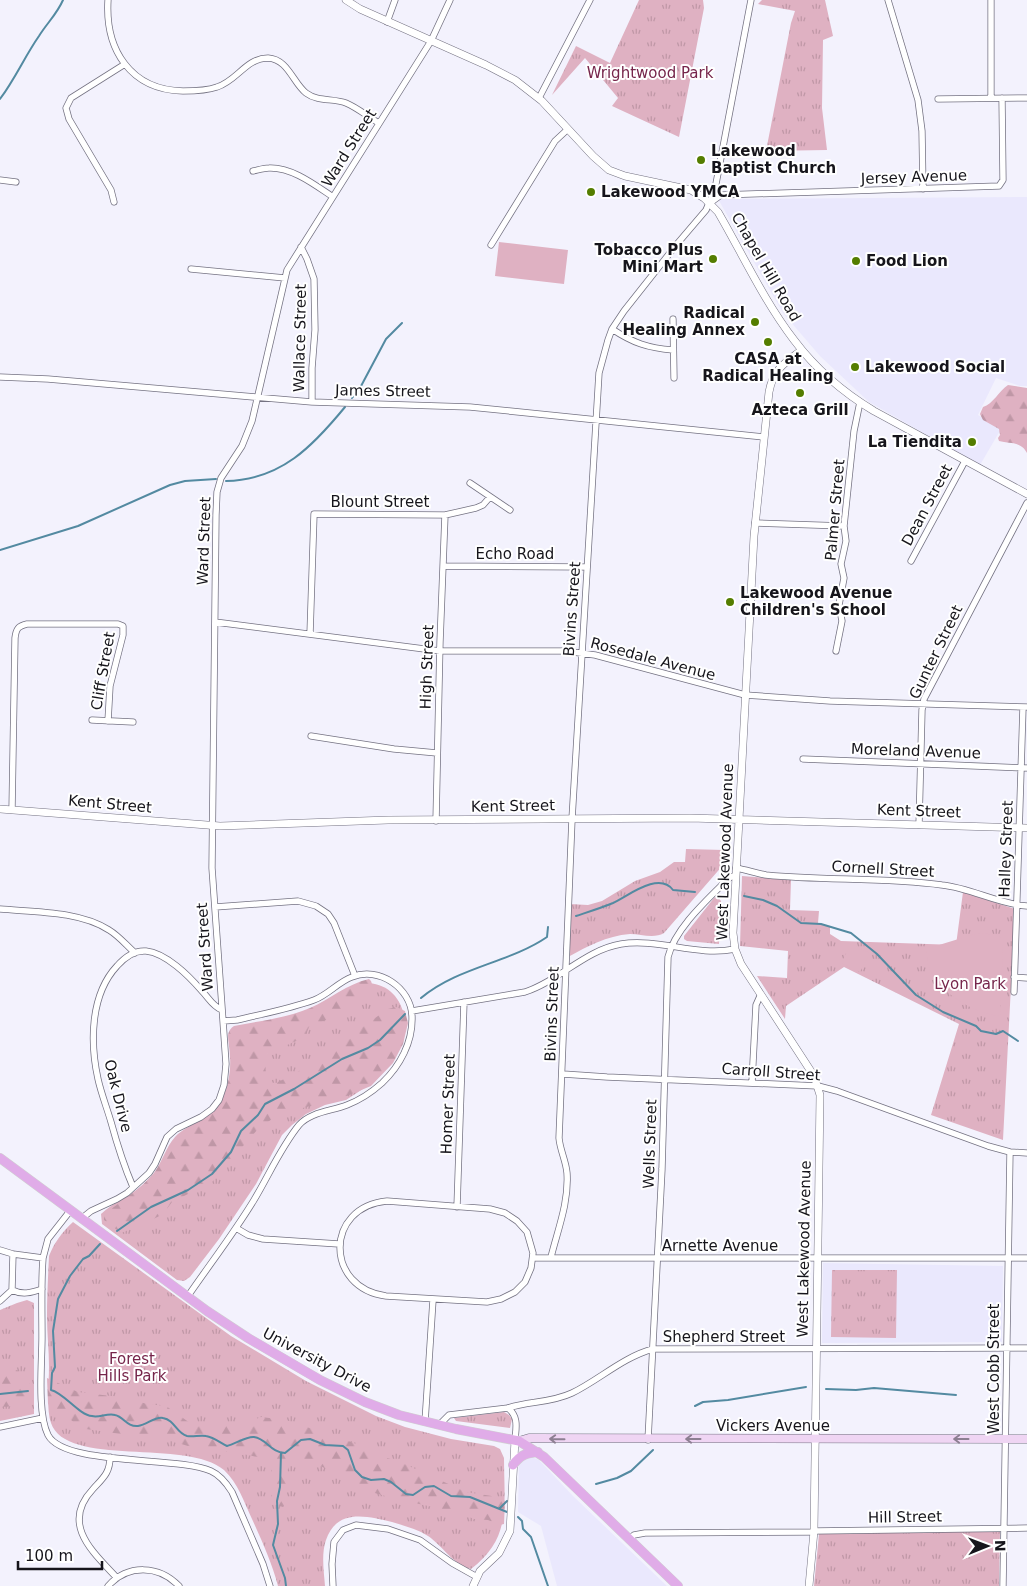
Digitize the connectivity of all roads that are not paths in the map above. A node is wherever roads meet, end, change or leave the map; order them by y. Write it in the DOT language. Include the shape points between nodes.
graph roads {
  1 [pos="108,0"];
  2 [pos="346,0"];
  3 [pos="395,0"];
  4 [pos="450,0"];
  5 [pos="590,0"];
  6 [pos="751,0"];
  7 [pos="888,0"];
  8 [pos="991,0"];
  9 [pos="387,22"];
  10 [pos="431,41"];
  11 [pos="125,64"];
  12 [pos="539,98"];
  13 [pos="991,98"];
  14 [pos="1002,98"];
  15 [pos="1027,98"];
  16 [pos="938,99"];
  17 [pos="378,124"];
  18 [pos="568,128"];
  19 [pos="253,171"];
  20 [pos="0,180"];
  21 [pos="16,182"];
  22 [pos="923,189"];
  23 [pos="333,197"];
  24 [pos="114,202"];
  25 [pos="710,203"];
  26 [pos="490,245"];
  27 [pos="300,247"];
  28 [pos="191,269"];
  29 [pos="285,278"];
  30 [pos="673,318"];
  31 [pos="612,329"];
  32 [pos="673,350"];
  33 [pos="802,350"];
  34 [pos="0,377"];
  35 [pos="674,378"];
  36 [pos="257,398"];
  37 [pos="312,402"];
  38 [pos="860,402"];
  39 [pos="597,419"];
  40 [pos="764,437"];
  41 [pos="966,461"];
  42 [pos="470,483"];
  43 [pos="1027,494"];
  44 [pos="490,497"];
  45 [pos="1027,503"];
  46 [pos="510,510"];
  47 [pos="445,515"];
  48 [pos="755,523"];
  49 [pos="844,526"];
  50 [pos="912,561"];
  51 [pos="443,566"];
  52 [pos="587,567"];
  53 [pos="215,622"];
  54 [pos="310,634"];
  55 [pos="836,650"];
  56 [pos="440,652"];
  57 [pos="582,654"];
  58 [pos="745,695"];
  59 [pos="923,703"];
  60 [pos="1025,707"];
  61 [pos="92,720"];
  62 [pos="108,721"];
  63 [pos="133,722"];
  64 [pos="312,736"];
  65 [pos="437,753"];
  66 [pos="804,759"];
  67 [pos="921,763"];
  68 [pos="1024,768"];
  69 [pos="0,810"];
  70 [pos="12,810"];
  71 [pos="739,818"];
  72 [pos="572,819"];
  73 [pos="436,820"];
  74 [pos="919,825"];
  75 [pos="212,826"];
  76 [pos="1023,828"];
  77 [pos="736,872"];
  78 [pos="1016,905"];
  79 [pos="1027,906"];
  80 [pos="215,907"];
  81 [pos="0,909"];
  82 [pos="671,946"];
  83 [pos="735,949"];
  84 [pos="135,953"];
  85 [pos="566,970"];
  86 [pos="355,976"];
  87 [pos="1014,977"];
  88 [pos="1027,978"];
  89 [pos="1014,992"];
  90 [pos="760,996"];
  91 [pos="464,1002"];
  92 [pos="222,1010"];
  93 [pos="412,1011"];
  94 [pos="224,1021"];
  95 [pos="563,1074"];
  96 [pos="665,1080"];
  97 [pos="752,1082"];
  98 [pos="818,1086"];
  99 [pos="1010,1152"];
  100 [pos="1027,1153"];
  101 [pos="0,1158"];
  102 [pos="133,1187"];
  103 [pos="457,1206"];
  104 [pos="70,1211"];
  105 [pos="81,1219"];
  106 [pos="236,1228"];
  107 [pos="339,1244"];
  108 [pos="0,1250"];
  109 [pos="13,1254"];
  110 [pos="551,1257"];
  111 [pos="42,1258"];
  112 [pos="533,1258"];
  113 [pos="818,1258"];
  114 [pos="1008,1258"];
  115 [pos="1027,1258"];
  116 [pos="657,1259"];
  117 [pos="42,1289"];
  118 [pos="12,1290"];
  119 [pos="188,1296"];
  120 [pos="433,1300"];
  121 [pos="0,1302"];
  122 [pos="1007,1348"];
  123 [pos="1027,1348"];
  124 [pos="653,1349"];
  125 [pos="816,1349"];
  126 [pos="508,1408"];
  127 [pos="43,1418"];
  128 [pos="425,1422"];
  129 [pos="439,1425"];
  130 [pos="0,1427"];
  131 [pos="815,1439"];
  132 [pos="1006,1439"];
  133 [pos="1027,1439"];
  134 [pos="648,1440"];
  135 [pos="517,1441"];
  136 [pos="538,1452"];
  137 [pos="110,1457"];
  138 [pos="513,1465"];
  139 [pos="1027,1528"];
  140 [pos="1004,1529"];
  141 [pos="814,1532"];
  142 [pos="629,1539"];
  143 [pos="477,1577"];
  144 [pos="117,1578"];
  145 [pos="108,1586"];
  146 [pos="179,1586"];
  147 [pos="270,1586"];
  148 [pos="333,1586"];
  149 [pos="473,1586"];
  150 [pos="678,1586"];
  151 [pos="809,1586"];
  152 [pos="1003,1586"];
  1 -- 11 [label="street" via="110,31"];
  2 -- 9 [label="street, Chapel Hill Road"];
  3 -- 9 [label="street"];
  4 -- 10 [label="street, Ward Street"];
  5 -- 12 [label="street"];
  6 -- 25 [label="street, Bivins Street"];
  7 -- 22 [label="street" via="918,100"];
  8 -- 13 [label="street"];
  9 -- 10 [label="street, Chapel Hill Road"];
  10 -- 12 [label="street, Chapel Hill Road" via="508,76"];
  10 -- 17 [label="street, Ward Street"];
  11 -- 17 [label="street" via="135,75 152,85 176,91 194,91 227,83 255,60 274,59 285,65 299,87 308,94 317,99 348,104"];
  11 -- 24 [label="street" via="71,98 66,108 112,190"];
  12 -- 18 [label="street, Chapel Hill Road"];
  13 -- 14 [label="street"];
  13 -- 16 [label="street"];
  14 -- 15 [label="street"];
  14 -- 22 [label="street, Jersey Avenue" via="1002,185"];
  17 -- 23 [label="street, Ward Street"];
  18 -- 25 [label="street, Chapel Hill Road" via="614,172 687,189"];
  18 -- 26 [label="street" via="556,141"];
  19 -- 23 [label="street" via="285,170"];
  20 -- 21 [label="street"];
  22 -- 25 [label="street, Jersey Avenue" via="721,195"];
  23 -- 27 [label="street, Ward Street"];
  25 -- 31 [label="street, Bivins Street"];
  25 -- 33 [label="street, Chapel Hill Road" via="779,319"];
  27 -- 29 [label="street, Ward Street"];
  27 -- 37 [label="street, Wallace Street" via="314,279"];
  28 -- 29 [label="street"];
  29 -- 36 [label="street, Ward Street"];
  30 -- 32 [label="street"];
  31 -- 32 [label="street" via="645,346"];
  31 -- 39 [label="street, Bivins Street" via="599,373"];
  32 -- 35 [label="street"];
  33 -- 38 [label="street, Chapel Hill Road"];
  33 -- 40 [label="street, West Lakewood Avenue" via="773,377"];
  34 -- 36 [label="street, James Street"];
  36 -- 37 [label="street, James Street"];
  36 -- 53 [label="street, Ward Street" via="246,438 224,471 219,485"];
  37 -- 39 [label="street, James Street" via="455,406"];
  38 -- 41 [label="street, Chapel Hill Road"];
  38 -- 49 [label="street, Palmer Street"];
  39 -- 40 [label="street, James Street"];
  39 -- 52 [label="street, Bivins Street"];
  40 -- 48 [label="street, West Lakewood Avenue"];
  41 -- 43 [label="street, Chapel Hill Road"];
  41 -- 50 [label="street, Dean Street"];
  42 -- 44 [label="street"];
  44 -- 46 [label="street"];
  44 -- 47 [label="street, Blount Street" via="476,508"];
  45 -- 59 [label="street, Gunter Street"];
  47 -- 51 [label="street, High Street"];
  47 -- 54 [label="street, Blount Street" via="314,514"];
  48 -- 49 [label="street"];
  48 -- 58 [label="street, West Lakewood Avenue"];
  49 -- 55 [label="street, Palmer Street" via="844,578 839,603 842,619"];
  51 -- 52 [label="street, Echo Road"];
  51 -- 56 [label="street, High Street"];
  52 -- 57 [label="street, Bivins Street"];
  53 -- 54 [label="street, Rosedale Avenue"];
  53 -- 75 [label="street, Ward Street"];
  54 -- 56 [label="street, Rosedale Avenue"];
  56 -- 57 [label="street, Rosedale Avenue" via="565,651"];
  56 -- 65 [label="street, High Street"];
  57 -- 58 [label="street, Rosedale Avenue"];
  57 -- 72 [label="street, Bivins Street"];
  58 -- 59 [label="street, Rosedale Avenue"];
  58 -- 71 [label="street, West Lakewood Avenue"];
  59 -- 60 [label="street, Rosedale Avenue"];
  59 -- 67 [label="street, Gunter Street"];
  60 -- 68 [label="street, Halley Street"];
  61 -- 62 [label="street"];
  62 -- 63 [label="street"];
  62 -- 70 [label="street, Cliff Street" via="108,696 123,626 27,624 19,627 15,638"];
  64 -- 65 [label="street"];
  65 -- 73 [label="street, High Street"];
  66 -- 67 [label="street, Moreland Avenue"];
  67 -- 68 [label="street, Moreland Avenue"];
  67 -- 74 [label="street, Gunter Street"];
  68 -- 76 [label="street, Halley Street"];
  69 -- 70 [label="street, Kent Street"];
  70 -- 75 [label="street, Kent Street"];
  71 -- 72 [label="street, Kent Street"];
  71 -- 74 [label="street, Kent Street"];
  71 -- 77 [label="street, West Lakewood Avenue"];
  72 -- 73 [label="street, Kent Street"];
  72 -- 85 [label="street, Bivins Street"];
  73 -- 75 [label="street, Kent Street"];
  74 -- 76 [label="street, Kent Street"];
  75 -- 80 [label="street, Ward Street"];
  76 -- 78 [label="street, Halley Street"];
  77 -- 78 [label="street, Cornell Street" via="941,884"];
  77 -- 82 [label="street, Wells Street" via="685,926"];
  77 -- 83 [label="street, West Lakewood Avenue"];
  78 -- 79 [label="street, Cornell Street"];
  78 -- 87 [label="street, Halley Street"];
  80 -- 86 [label="street" via="298,901 316,906 334,923"];
  80 -- 92 [label="street, Ward Street"];
  81 -- 84 [label="street" via="92,922 113,932"];
  82 -- 83 [label="street"];
  82 -- 85 [label="street" via="620,944 593,954"];
  82 -- 96 [label="street, Wells Street" via="668,957"];
  83 -- 90 [label="street, West Lakewood Avenue"];
  84 -- 92 [label="street" via="150,952 169,961 193,981 213,1006"];
  84 -- 102 [label="street, Oak Drive" via="120,963 106,980 94,1026 99,1083"];
  85 -- 91 [label="street" via="525,992"];
  85 -- 95 [label="street, Bivins Street"];
  86 -- 93 [label="street" via="374,975 393,983 406,996"];
  86 -- 94 [label="street" via="315,1000"];
  87 -- 88 [label="street"];
  87 -- 89 [label="street, Halley Street"];
  90 -- 97 [label="street" via="756,1005"];
  90 -- 98 [label="street, West Lakewood Avenue"];
  91 -- 93 [label="street"];
  91 -- 103 [label="street, Homer Street"];
  92 -- 94 [label="street, Ward Street"];
  93 -- 106 [label="street" via="408,1045 393,1071 359,1100 303,1121"];
  94 -- 102 [label="street, Ward Street" via="225,1076 219,1100 205,1114 170,1134 152,1169"];
  95 -- 96 [label="street, Carroll Street"];
  95 -- 110 [label="street, Bivins Street" via="560,1147 566,1170 567,1195"];
  96 -- 97 [label="street, Carroll Street"];
  96 -- 116 [label="street, Wells Street"];
  97 -- 98 [label="street, Carroll Street"];
  98 -- 99 [label="street, Carroll Street"];
  98 -- 113 [label="street, West Lakewood Avenue"];
  99 -- 100 [label="street, Carroll Street"];
  99 -- 114 [label="street, West Cobb Street"];
  101 -- 104 [label="main road, University Drive"];
  102 -- 105 [label="street, Ward Street"];
  103 -- 107 [label="street" via="387,1201 372,1204 352,1217"];
  103 -- 112 [label="street" via="498,1210 511,1216 527,1232"];
  104 -- 105 [label="main road, University Drive"];
  104 -- 111 [label="street" via="48,1239"];
  105 -- 119 [label="main road, University Drive"];
  106 -- 107 [label="street" via="263,1240"];
  106 -- 119 [label="street"];
  107 -- 120 [label="street" via="347,1273 363,1289 378,1295"];
  108 -- 109 [label="street"];
  109 -- 111 [label="street"];
  109 -- 118 [label="street"];
  110 -- 112 [label="street, Arnette Avenue"];
  110 -- 116 [label="street, Arnette Avenue"];
  111 -- 117 [label="street"];
  112 -- 120 [label="street" via="525,1282 501,1299 487,1302"];
  113 -- 114 [label="street, Arnette Avenue"];
  113 -- 116 [label="street, Arnette Avenue"];
  113 -- 125 [label="street, West Lakewood Avenue"];
  114 -- 115 [label="street, Arnette Avenue"];
  114 -- 122 [label="street, West Cobb Street"];
  116 -- 124 [label="street, Wells Street"];
  117 -- 118 [label="street" via="31,1293"];
  117 -- 127 [label="street"];
  118 -- 121 [label="street"];
  119 -- 128 [label="main road, University Drive" via="248,1338 320,1380 373,1405"];
  120 -- 128 [label="street"];
  122 -- 123 [label="street, Shepherd Street"];
  122 -- 125 [label="street, Shepherd Street"];
  122 -- 132 [label="street, West Cobb Street"];
  124 -- 125 [label="street, Shepherd Street"];
  124 -- 126 [label="street, Shepherd Street" via="638,1354 556,1400"];
  124 -- 134 [label="street, Wells Street"];
  125 -- 131 [label="street, West Lakewood Avenue"];
  126 -- 129 [label="street, Shepherd Street" via="449,1415"];
  126 -- 135 [label="street" via="514,1414"];
  127 -- 130 [label="street"];
  127 -- 137 [label="street" via="48,1434 57,1444 76,1452"];
  128 -- 129 [label="main road, University Drive"];
  129 -- 135 [label="main road, University Drive"];
  132 -- 131 [label="main road, Vickers Avenue, one-way"];
  131 -- 134 [label="main road, Vickers Avenue, one-way"];
  131 -- 141 [label="street, West Lakewood Avenue"];
  132 -- 133 [label="main road, Vickers Avenue"];
  132 -- 140 [label="street, West Cobb Street"];
  134 -- 135 [label="main road, Vickers Avenue, one-way" via="529,1438"];
  135 -- 136 [label="main road, University Drive"];
  135 -- 138 [label="street"];
  136 -- 138 [label="main road" via="524,1454"];
  136 -- 142 [label="main road, University Drive"];
  137 -- 144 [label="street" via="108,1474 81,1506 80,1526 90,1549"];
  137 -- 147 [label="street" via="187,1465 210,1470 218,1476 232,1492"];
  138 -- 143 [label="street" via="510,1531 499,1553"];
  139 -- 140 [label="street, Hill Street"];
  140 -- 141 [label="street, Hill Street"];
  140 -- 152 [label="street, West Cobb Street"];
  141 -- 142 [label="street, Hill Street" via="645,1533"];
  141 -- 151 [label="street, West Lakewood Avenue"];
  142 -- 150 [label="main road, University Drive"];
  143 -- 148 [label="street" via="420,1540 388,1529 356,1525 343,1530 334,1542"];
  143 -- 149 [label="street"];
  144 -- 145 [label="street"];
  144 -- 146 [label="street" via="136,1570 150,1570 163,1573"];
}
